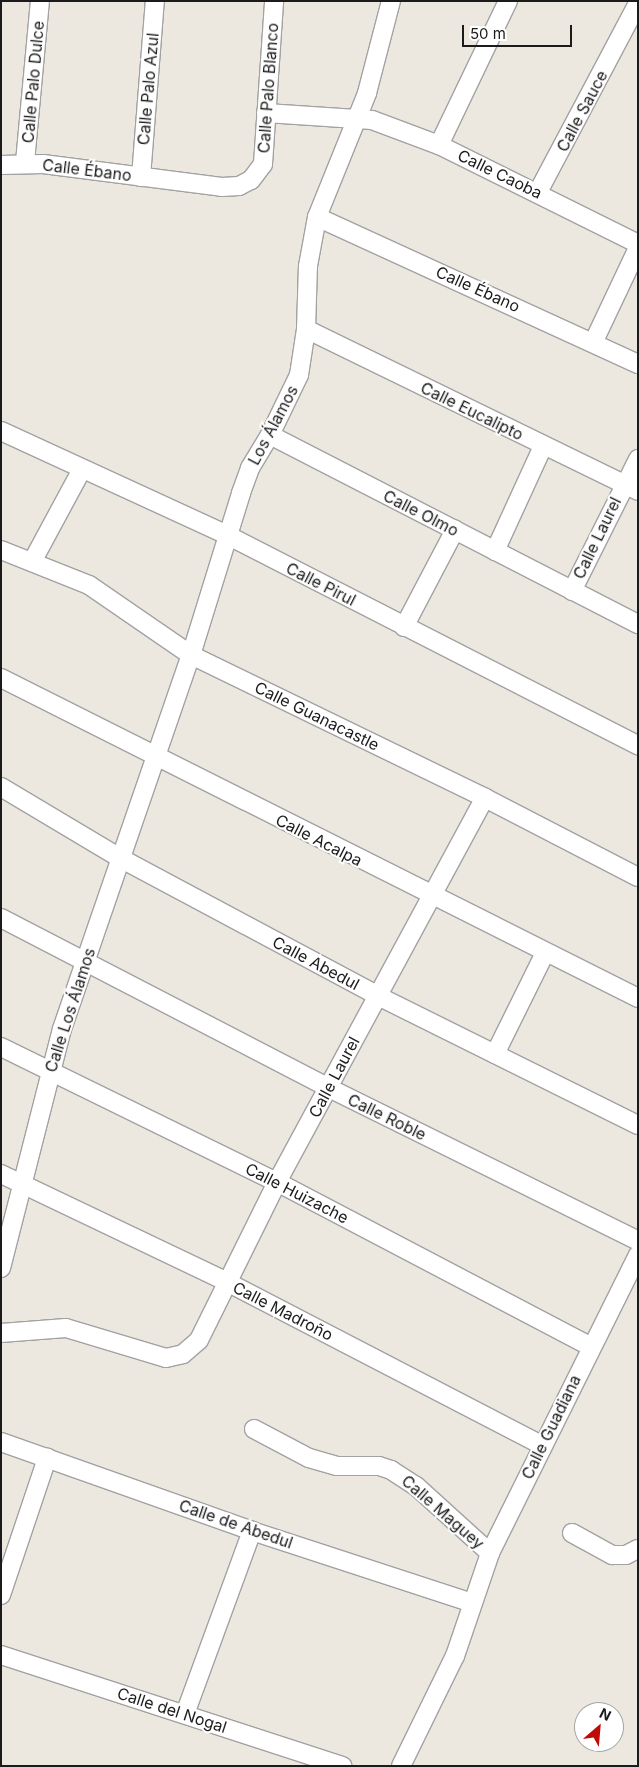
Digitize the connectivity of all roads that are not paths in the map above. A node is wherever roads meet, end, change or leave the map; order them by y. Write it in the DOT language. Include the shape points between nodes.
graph roads {
  1 [pos="40,1"];
  2 [pos="155,1"];
  3 [pos="274,1"];
  4 [pos="391,1"];
  5 [pos="508,1"];
  6 [pos="638,3"];
  7 [pos="266,113"];
  8 [pos="358,118"];
  9 [pos="439,145"];
  10 [pos="25,162"];
  11 [pos="1,165"];
  12 [pos="258,174"];
  13 [pos="141,177"];
  14 [pos="538,192"];
  15 [pos="317,217"];
  16 [pos="638,244"];
  17 [pos="638,248"];
  18 [pos="306,329"];
  19 [pos="594,341"];
  20 [pos="638,364"];
  21 [pos="1,431"];
  22 [pos="270,435"];
  23 [pos="543,446"];
  24 [pos="638,460"];
  25 [pos="82,469"];
  26 [pos="630,488"];
  27 [pos="455,530"];
  28 [pos="228,535"];
  29 [pos="1,550"];
  30 [pos="495,551"];
  31 [pos="32,562"];
  32 [pos="572,591"];
  33 [pos="638,624"];
  34 [pos="404,627"];
  35 [pos="192,656"];
  36 [pos="1,678"];
  37 [pos="638,745"];
  38 [pos="157,758"];
  39 [pos="1,787"];
  40 [pos="485,798"];
  41 [pos="120,858"];
  42 [pos="638,877"];
  43 [pos="431,897"];
  44 [pos="1,918"];
  45 [pos="545,953"];
  46 [pos="85,963"];
  47 [pos="378,996"];
  48 [pos="638,998"];
  49 [pos="1,1047"];
  50 [pos="495,1054"];
  51 [pos="49,1071"];
  52 [pos="328,1088"];
  53 [pos="638,1125"];
  54 [pos="1,1174"];
  55 [pos="277,1182"];
  56 [pos="22,1185"];
  57 [pos="638,1241"];
  58 [pos="638,1255"];
  59 [pos="1,1268"];
  60 [pos="226,1282"];
  61 [pos="1,1333"];
  62 [pos="590,1346"];
  63 [pos="254,1429"];
  64 [pos="1,1442"];
  65 [pos="542,1445"];
  66 [pos="47,1458"];
  67 [pos="252,1531"];
  68 [pos="572,1533"];
  69 [pos="638,1549"];
  70 [pos="490,1553"];
  71 [pos="1,1594"];
  72 [pos="472,1602"];
  73 [pos="1,1655"];
  74 [pos="185,1714"];
  75 [pos="342,1766"];
  76 [pos="401,1766"];
  1 -- 10 [label="street, Calle Palo Dulce"];
  2 -- 13 [label="street, Calle Palo Azul"];
  3 -- 7 [label="street, Calle Palo Blanco"];
  4 -- 8 [label="street, Los Álamos"];
  5 -- 9 [label="street"];
  6 -- 14 [label="street, Calle Sauce"];
  7 -- 8 [label="street, Calle Caoba"];
  7 -- 12 [label="street, Calle Palo Blanco" via="263,164"];
  8 -- 9 [label="street, Calle Caoba" via="372,120"];
  8 -- 15 [label="street, Los Álamos"];
  9 -- 14 [label="street, Calle Caoba"];
  10 -- 11 [label="street, Calle Ébano"];
  10 -- 13 [label="street, Calle Ébano"];
  12 -- 13 [label="street, Calle Ébano" via="239,186 230,187"];
  14 -- 16 [label="street, Calle Caoba"];
  15 -- 18 [label="street, Los Álamos" via="308,266"];
  15 -- 19 [label="street, Calle Ébano"];
  17 -- 19 [label="street"];
  18 -- 22 [label="street, Los Álamos" via="299,375"];
  18 -- 23 [label="street, Calle Eucalipto"];
  19 -- 20 [label="street, Calle Ébano"];
  21 -- 25 [label="street, Calle Pirul"];
  22 -- 27 [label="street, Calle Olmo"];
  22 -- 28 [label="street, Los Álamos" via="250,468"];
  23 -- 26 [label="street, Calle Eucalipto"];
  23 -- 30 [label="street"];
  24 -- 26 [label="street, Calle Laurel"];
  25 -- 28 [label="street, Calle Pirul"];
  25 -- 31 [label="street"];
  26 -- 32 [label="street, Calle Laurel"];
  27 -- 30 [label="street, Calle Olmo"];
  27 -- 34 [label="street"];
  28 -- 34 [label="street, Calle Pirul"];
  28 -- 35 [label="street, Los Álamos"];
  29 -- 31 [label="street, Calle Guanacastle"];
  30 -- 32 [label="street, Calle Olmo"];
  31 -- 35 [label="street, Calle Guanacastle" via="89,585 113,599"];
  32 -- 33 [label="street, Calle Olmo"];
  34 -- 37 [label="street, Calle Pirul"];
  35 -- 38 [label="street, Los Álamos"];
  35 -- 40 [label="street, Calle Guanacastle"];
  36 -- 38 [label="street, Calle Acalpa"];
  38 -- 41 [label="street, Calle Los Álamos"];
  38 -- 43 [label="street, Calle Acalpa"];
  39 -- 41 [label="street, Calle Abedul"];
  40 -- 42 [label="street, Calle Guanacastle"];
  40 -- 43 [label="street, Calle Laurel"];
  41 -- 46 [label="street, Calle Los Álamos"];
  41 -- 47 [label="street, Calle Abedul"];
  43 -- 45 [label="street, Calle Acalpa"];
  43 -- 47 [label="street, Calle Laurel"];
  44 -- 46 [label="street, Calle Roble"];
  45 -- 48 [label="street, Calle Acalpa"];
  45 -- 50 [label="street"];
  46 -- 51 [label="street, Calle Los Álamos"];
  46 -- 52 [label="street, Calle Roble"];
  47 -- 50 [label="street, Calle Abedul"];
  47 -- 52 [label="street, Calle Laurel"];
  49 -- 51 [label="street, Calle Huizache"];
  50 -- 53 [label="street, Calle Abedul"];
  51 -- 55 [label="street, Calle Huizache"];
  51 -- 56 [label="street, Calle Los Álamos"];
  52 -- 55 [label="street, Calle Laurel"];
  52 -- 57 [label="street, Calle Roble"];
  54 -- 56 [label="street, Calle Madroño"];
  55 -- 60 [label="street, Calle Laurel"];
  55 -- 62 [label="street, Calle Huizache"];
  56 -- 59 [label="street, Calle Los Álamos"];
  56 -- 60 [label="street, Calle Madroño"];
  58 -- 62 [label="street, Calle Guadiana"];
  60 -- 61 [label="street, Calle Laurel" via="199,1340 183,1354 166,1358 66,1328"];
  60 -- 65 [label="street, Calle Madroño"];
  62 -- 65 [label="street, Calle Guadiana"];
  63 -- 70 [label="street, Calle Maguey" via="309,1458 337,1466 391,1470 416,1486"];
  64 -- 66 [label="street, Calle de Abedul"];
  65 -- 70 [label="street, Calle Guadiana"];
  66 -- 67 [label="street, Calle de Abedul"];
  66 -- 71 [label="street"];
  67 -- 72 [label="street, Calle de Abedul"];
  67 -- 74 [label="street"];
  68 -- 69 [label="street" via="612,1555 626,1555"];
  70 -- 72 [label="street, Calle Guadiana"];
  72 -- 76 [label="street, Calle Guadiana" via="455,1656"];
  73 -- 74 [label="street, Calle del Nogal"];
  74 -- 75 [label="street, Calle del Nogal"];
}
